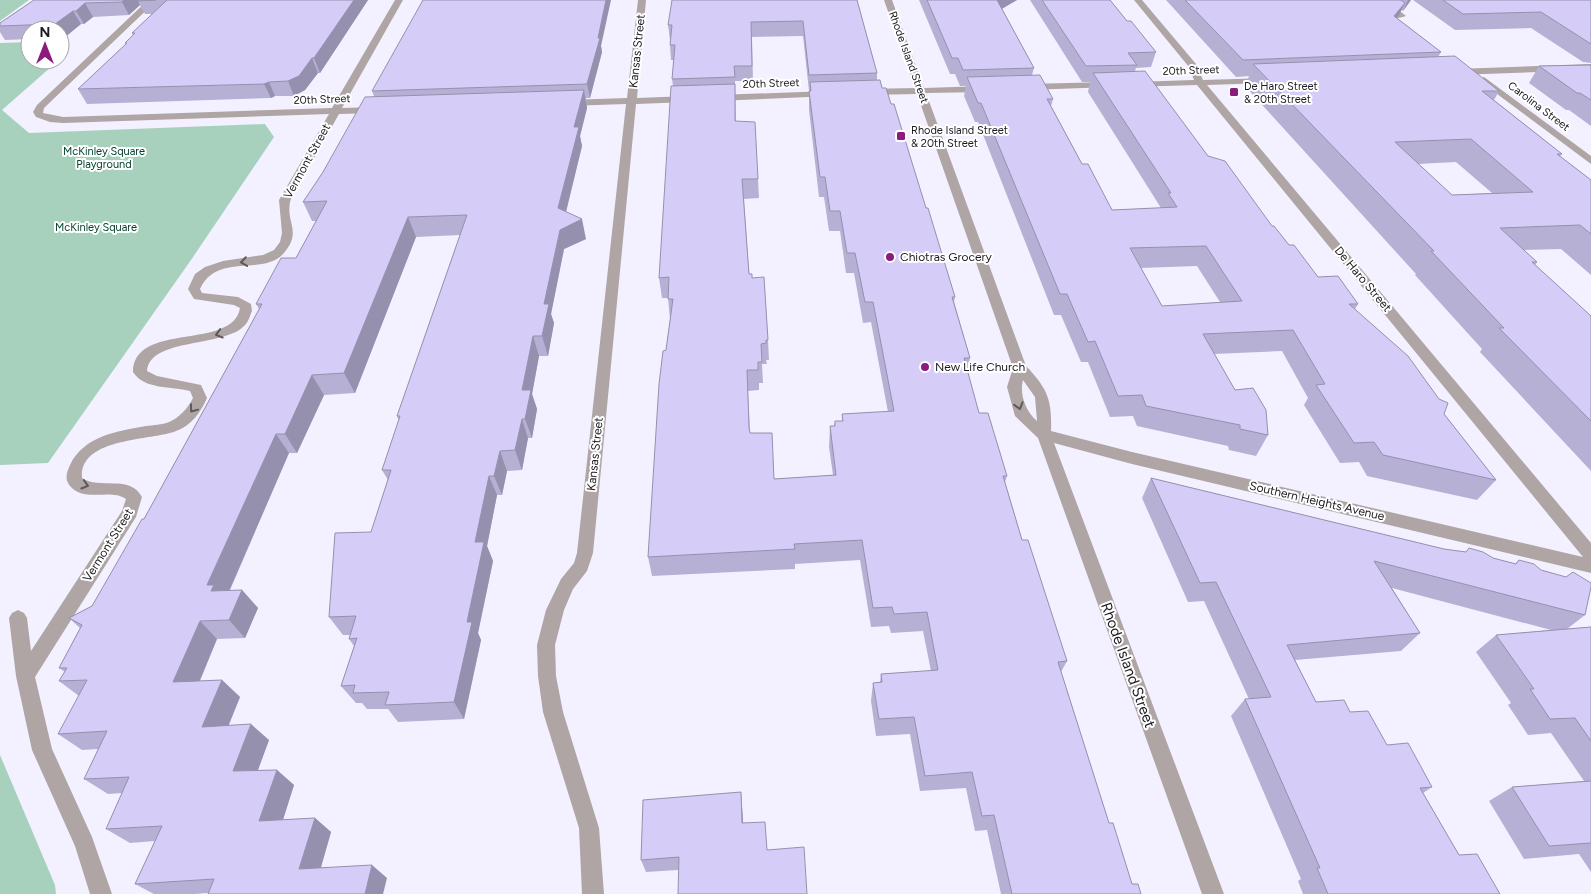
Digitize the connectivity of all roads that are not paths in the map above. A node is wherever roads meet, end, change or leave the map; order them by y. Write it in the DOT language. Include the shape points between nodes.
graph roads {
  1 [pos="153,0"];
  2 [pos="399,0"];
  3 [pos="642,0"];
  4 [pos="888,0"];
  5 [pos="1138,0"];
  6 [pos="1381,0"];
  7 [pos="1402,16"];
  8 [pos="1591,67"];
  9 [pos="1473,72"];
  10 [pos="1450,73"];
  11 [pos="1278,80"];
  12 [pos="1200,83"];
  13 [pos="994,88"];
  14 [pos="1014,88"];
  15 [pos="921,90"];
  16 [pos="860,92"];
  17 [pos="840,93"];
  18 [pos="632,101"];
  19 [pos="559,103"];
  20 [pos="382,110"];
  21 [pos="335,111"];
  22 [pos="1591,161"];
  23 [pos="1020,368"];
  24 [pos="1044,434"];
  25 [pos="1591,555"];
  26 [pos="1591,566"];
  27 [pos="18,618"];
  28 [pos="25,676"];
  29 [pos="101,894"];
  30 [pos="593,894"];
  31 [pos="1213,894"];
  1 -- 21 [label="street, 20th Street" via="40,108 38,112 43,118"];
  2 -- 21 [label="street, Vermont Street"];
  3 -- 18 [label="street, Kansas Street"];
  4 -- 15 [label="street, Rhode Island Street"];
  5 -- 12 [label="street, De Haro Street" via="1192,66"];
  6 -- 7 [label="street"];
  8 -- 9 [label="street"];
  9 -- 10 [label="street"];
  9 -- 22 [label="street, Carolina Street"];
  11 -- 12 [label="street, 20th Street"];
  12 -- 14 [label="street, 20th Street"];
  12 -- 25 [label="street, De Haro Street"];
  13 -- 15 [label="street"];
  15 -- 16 [label="street"];
  15 -- 23 [label="street, Rhode Island Street"];
  17 -- 18 [label="street, 20th Street"];
  18 -- 19 [label="street, 20th Street"];
  18 -- 30 [label="street, Kansas Street" via="585,553 581,566 567,584 555,610 546,645 553,712 589,828"];
  20 -- 21 [label="street, 20th Street"];
  21 -- 28 [label="street, Vermont Street, one-way" via="285,200 288,235 281,250 270,257 217,266 196,282 194,289 198,296 238,301 246,307 245,316 237,326 214,336 165,344 151,352 142,363 140,372 146,379 196,388 200,398 194,410 172,427 106,440 78,462 74,473 78,484 126,492 134,497 134,502"];
  23 -- 24 [label="street, Rhode Island Street" via="1040,388 1045,406"];
  23 -- 24 [label="street, one-way" via="1014,387 1022,416"];
  24 -- 26 [label="street, Southern Heights Avenue" via="1132,458"];
  24 -- 31 [label="street, Rhode Island Street"];
  27 -- 28 [label="street"];
  28 -- 29 [label="street" via="42,750 85,844"];
}
